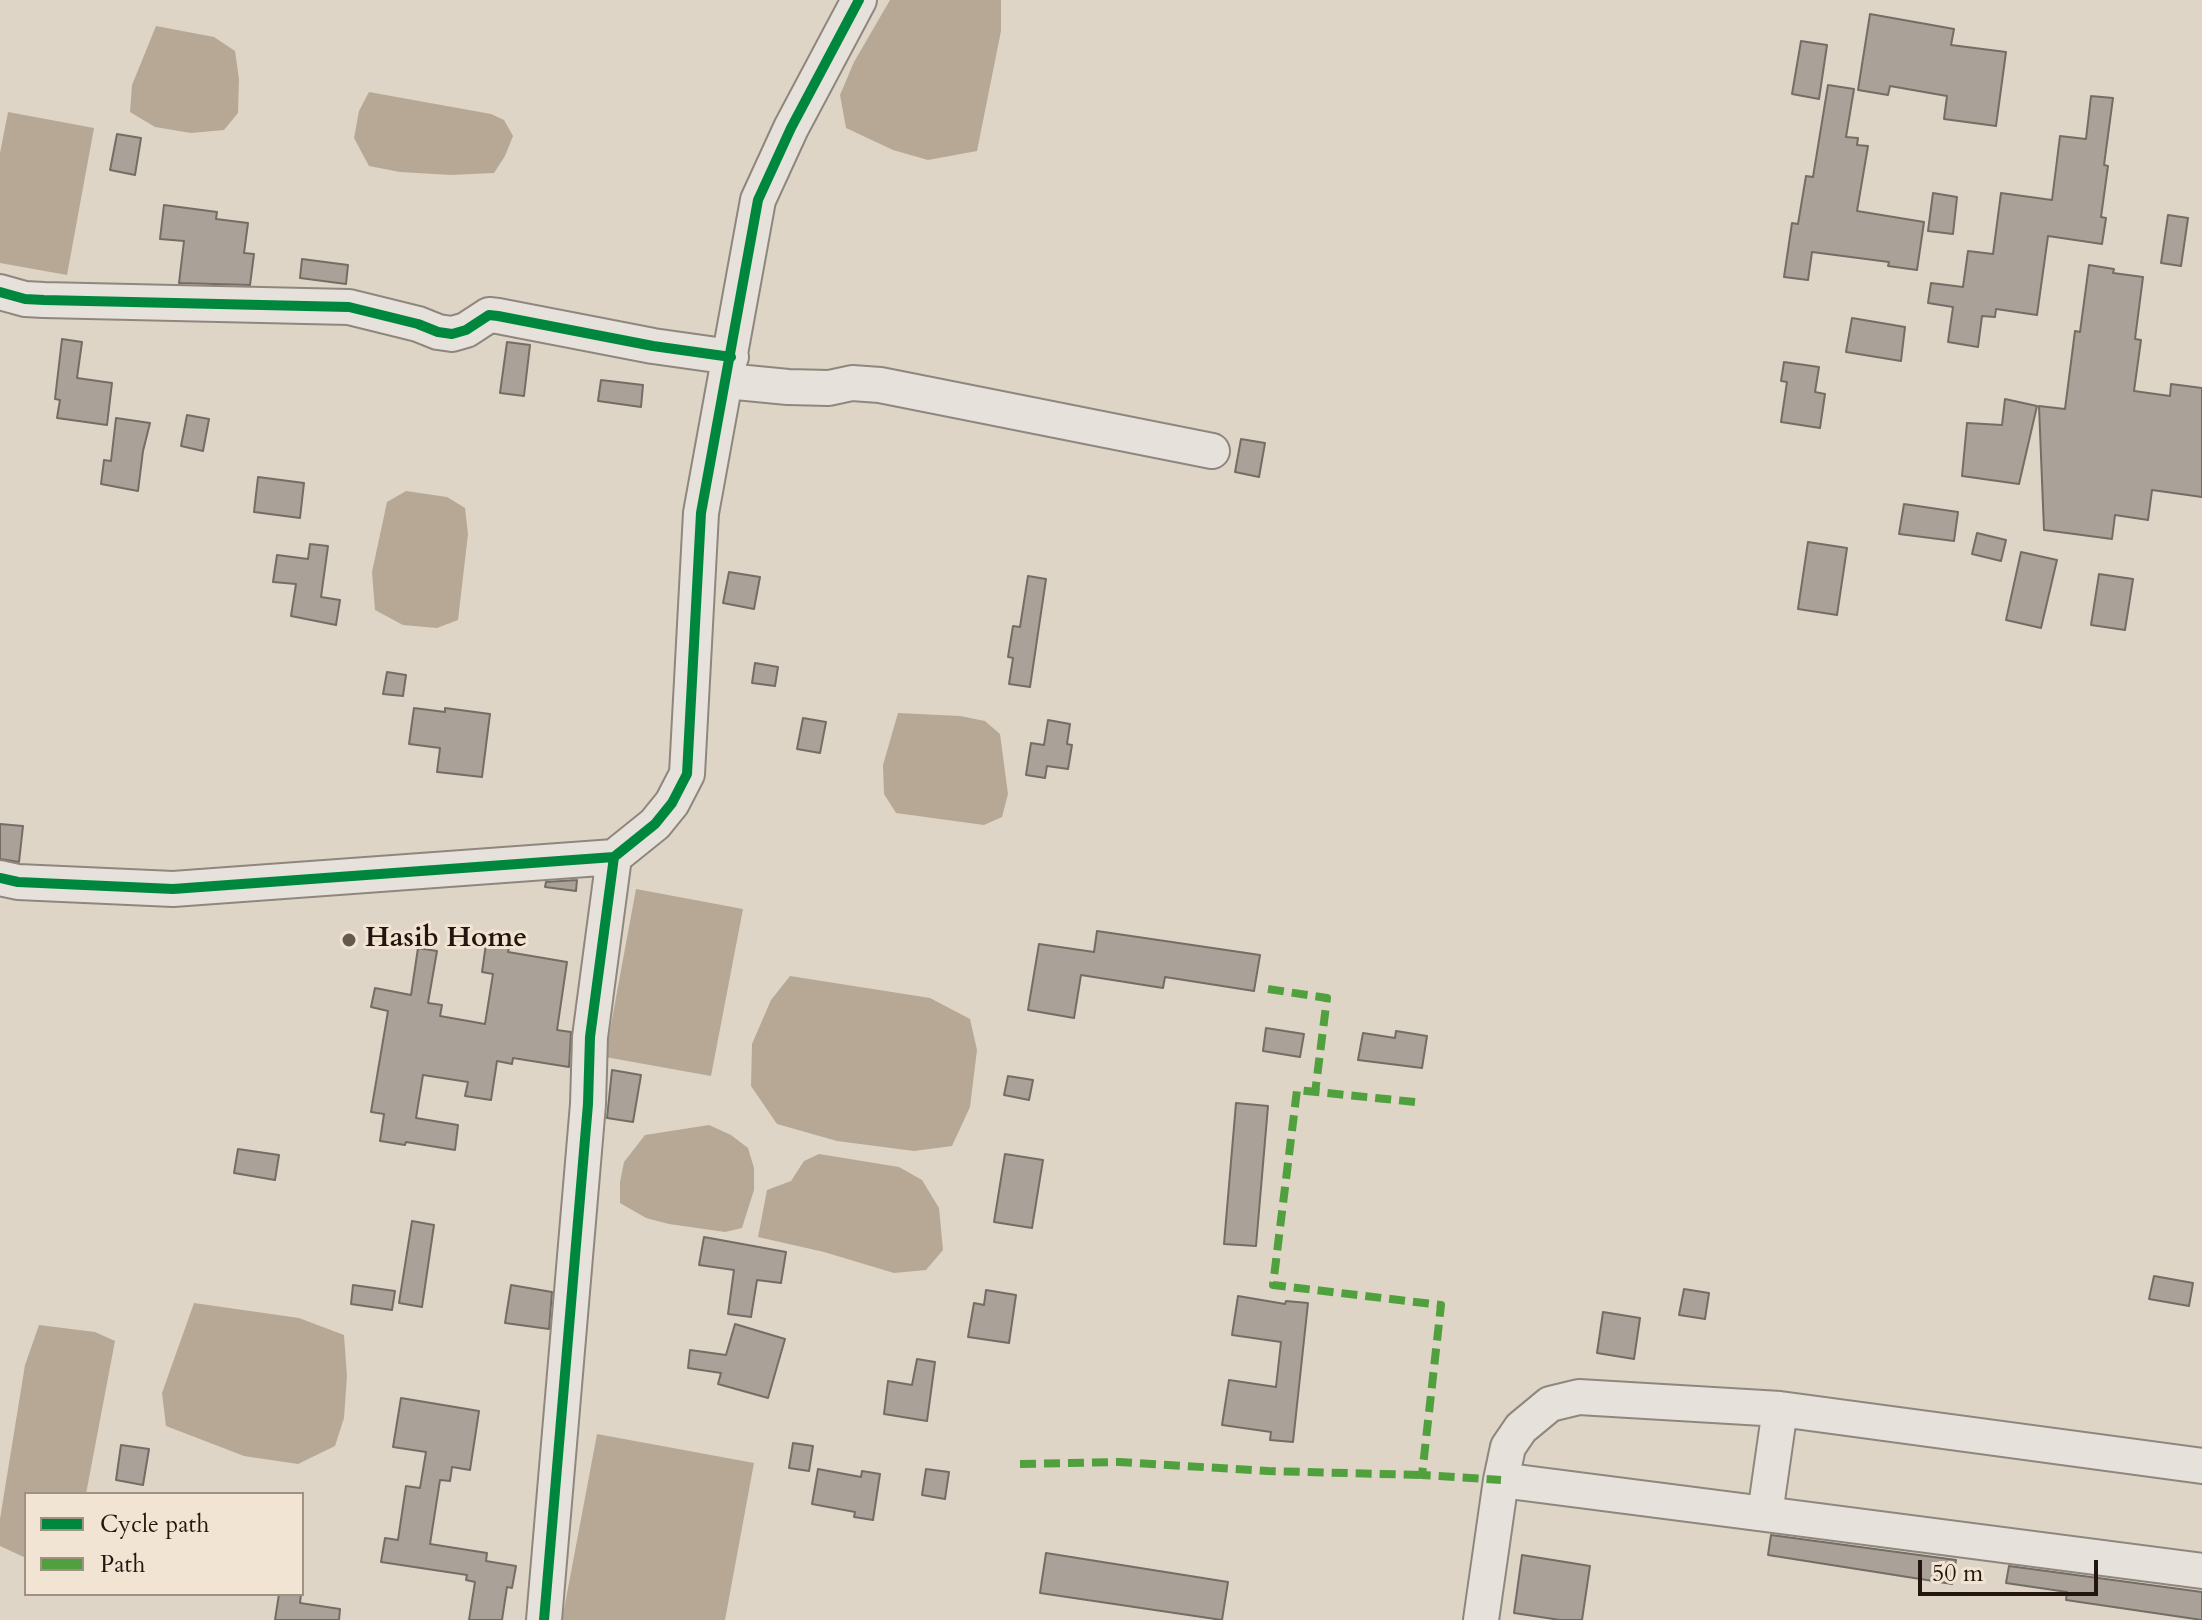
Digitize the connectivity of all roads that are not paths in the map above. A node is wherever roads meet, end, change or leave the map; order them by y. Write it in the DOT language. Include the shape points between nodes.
graph roads {
  1 [pos="859,0"];
  2 [pos="0,292"];
  3 [pos="729,369"];
  4 [pos="1212,451"];
  5 [pos="614,857"];
  6 [pos="0,878"];
  7 [pos="1780,1409"];
  8 [pos="2202,1466"];
  9 [pos="1501,1480"];
  10 [pos="1765,1514"];
  11 [pos="2202,1571"];
  12 [pos="544,1620"];
  13 [pos="1481,1620"];
  1 -- 3 [label="street" via="758,200"];
  2 -- 3 [label="street" via="44,300 349,307 452,334 489,315 653,346"];
  3 -- 4 [label="street" via="788,387 880,385"];
  3 -- 5 [label="street" via="701,513 687,774 655,824"];
  5 -- 6 [label="street" via="173,889"];
  5 -- 12 [label="street" via="590,1037"];
  7 -- 8 [label="street"];
  7 -- 9 [label="street" via="1579,1397 1550,1404 1508,1447"];
  7 -- 10 [label="street"];
  9 -- 10 [label="street"];
  9 -- 13 [label="street"];
  10 -- 11 [label="street"];
}
